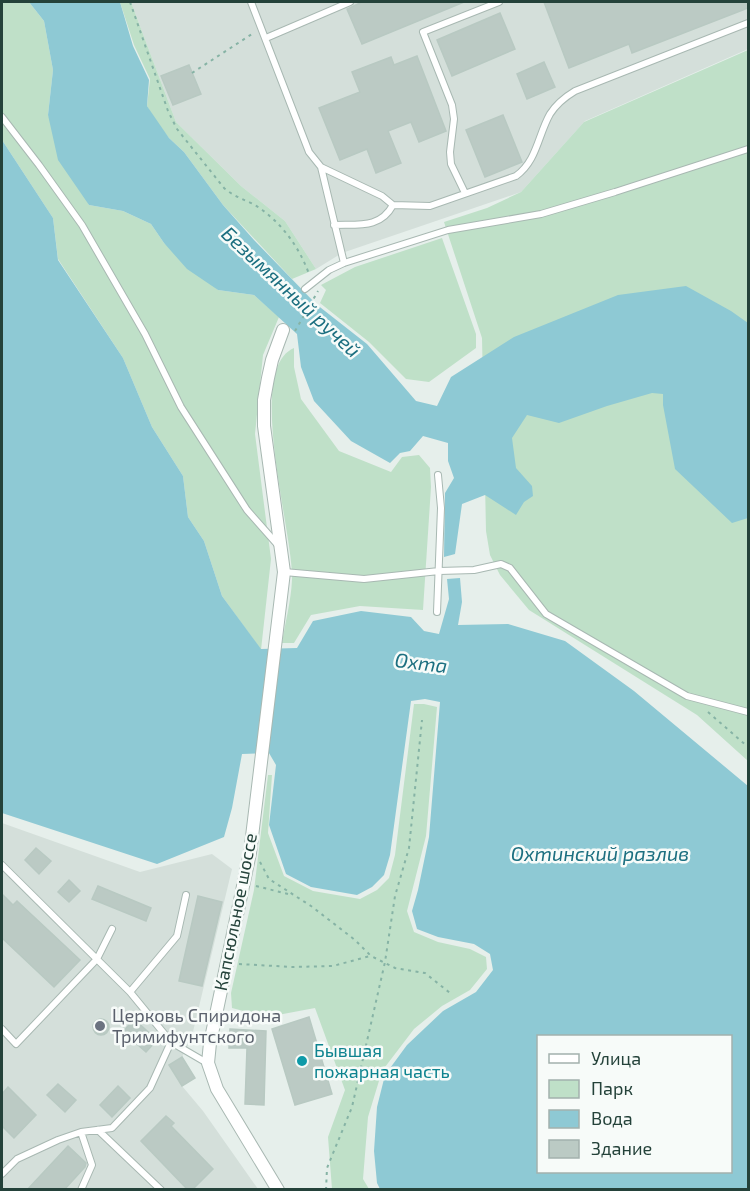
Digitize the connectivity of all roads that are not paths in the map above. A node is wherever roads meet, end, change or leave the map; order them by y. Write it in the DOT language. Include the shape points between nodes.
graph roads {
  1 [pos="250,2"];
  2 [pos="350,2"];
  3 [pos="499,2"];
  4 [pos="748,23"];
  5 [pos="266,38"];
  6 [pos="2,117"];
  7 [pos="748,149"];
  8 [pos="321,167"];
  9 [pos="465,194"];
  10 [pos="393,205"];
  11 [pos="334,225"];
  12 [pos="344,263"];
  13 [pos="305,289"];
  14 [pos="289,332"];
  15 [pos="438,475"];
  16 [pos="281,548"];
  17 [pos="439,571"];
  18 [pos="284,572"];
  19 [pos="437,612"];
  20 [pos="748,712"];
  21 [pos="2,865"];
  22 [pos="186,895"];
  23 [pos="112,928"];
  24 [pos="97,959"];
  25 [pos="130,992"];
  26 [pos="2,1029"];
  27 [pos="171,1042"];
  28 [pos="208,1063"];
  29 [pos="98,1130"];
  30 [pos="81,1132"];
  31 [pos="3,1170"];
  32 [pos="81,1190"];
  33 [pos="161,1190"];
  34 [pos="278,1190"];
  1 -- 5 [label="lane"];
  2 -- 5 [label="lane"];
  3 -- 9 [label="lane" via="423,32 452,105 451,164"];
  4 -- 9 [label="lane" via="561,100 550,114 525,169"];
  5 -- 8 [label="lane" via="309,152"];
  6 -- 16 [label="lane" via="82,225 145,334 181,407 247,510"];
  7 -- 12 [label="lane" via="541,213 448,230"];
  8 -- 10 [label="lane"];
  8 -- 11 [label="lane"];
  9 -- 10 [label="lane" via="430,206"];
  10 -- 11 [label="lane" via="379,221"];
  11 -- 12 [label="lane"];
  12 -- 13 [label="lane" via="328,270"];
  14 -- 16 [label="street" via="272,360 264,400"];
  15 -- 17 [label="lane"];
  16 -- 18 [label="street"];
  17 -- 18 [label="lane" via="364,579"];
  17 -- 19 [label="lane"];
  17 -- 20 [label="lane" via="501,564 510,568 546,614 687,696"];
  18 -- 28 [label="street, Капсюльное шоссе" via="245,883"];
  21 -- 24 [label="lane"];
  22 -- 25 [label="lane" via="177,936"];
  23 -- 24 [label="lane"];
  24 -- 25 [label="lane"];
  24 -- 26 [label="lane" via="16,1044"];
  25 -- 27 [label="lane"];
  27 -- 28 [label="lane"];
  27 -- 29 [label="lane" via="150,1088 112,1128"];
  28 -- 34 [label="street, Капсюльное шоссе" via="211,1076"];
  29 -- 30 [label="lane"];
  29 -- 33 [label="lane"];
  30 -- 31 [label="lane" via="17,1159"];
  30 -- 32 [label="lane" via="92,1165"];
}
